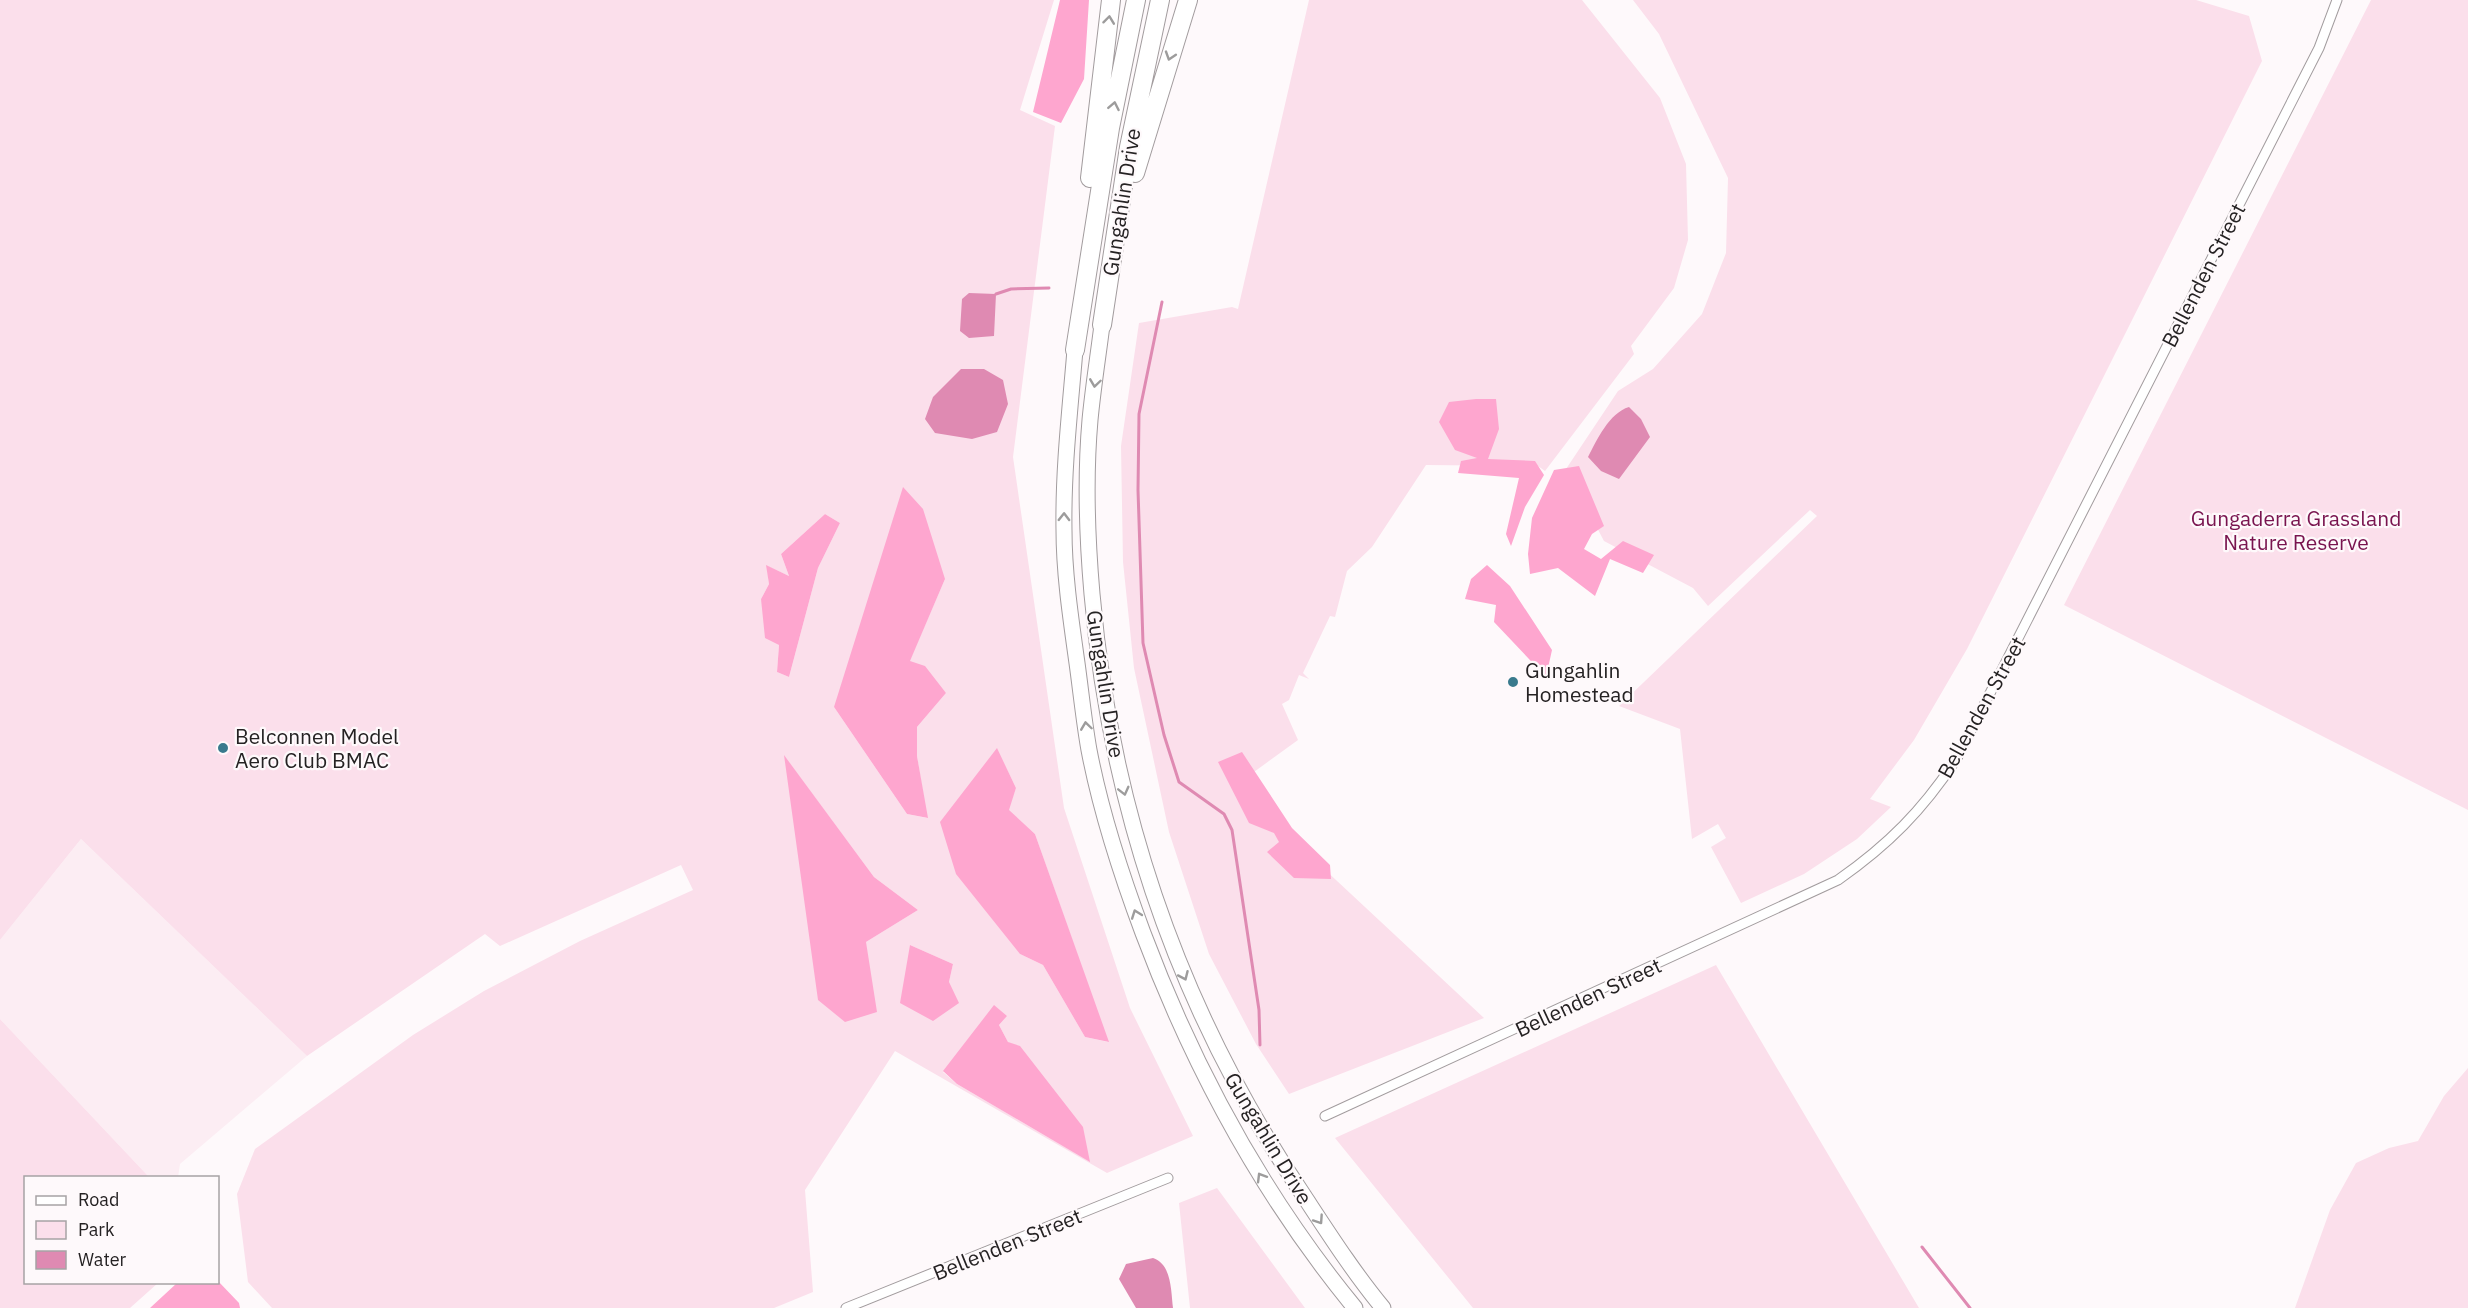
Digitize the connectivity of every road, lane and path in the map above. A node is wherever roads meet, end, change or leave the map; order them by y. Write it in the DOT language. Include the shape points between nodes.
graph roads {
  1 [pos="1111,0"];
  2 [pos="1136,0"];
  3 [pos="1160,0"];
  4 [pos="1188,0"];
  5 [pos="2337,0"];
  6 [pos="1108,281"];
  7 [pos="1102,325"];
  8 [pos="1075,350"];
  9 [pos="1325,1116"];
  10 [pos="1168,1178"];
  11 [pos="846,1308"];
  12 [pos="1355,1308"];
  13 [pos="1383,1308"];
  8 -- 1 [label="highway, one-way" via="1082,240"];
  8 -- 2 [label="highway, Gungahlin Drive, one-way" via="1110,128"];
  3 -- 6 [label="highway, Gungahlin Drive" via="1129,147"];
  4 -- 6 [label="highway, one-way" via="1142,148"];
  5 -- 9 [label="street, Bellenden Street" via="2319,48 1957,758 1909,820 1878,852 1838,880"];
  6 -- 7 [label="highway, Gungahlin Drive"];
  7 -- 13 [label="main road, Gungahlin Drive, one-way" via="1090,421 1090,568 1110,735 1136,839 1172,949 1220,1058 1275,1154"];
  12 -- 8 [label="main road, Gungahlin Drive, one-way" via="1316,1261 1235,1134 1172,1008 1120,869 1089,751 1067,576 1065,461"];
  10 -- 11 [label="street, Bellenden Street"];
}
